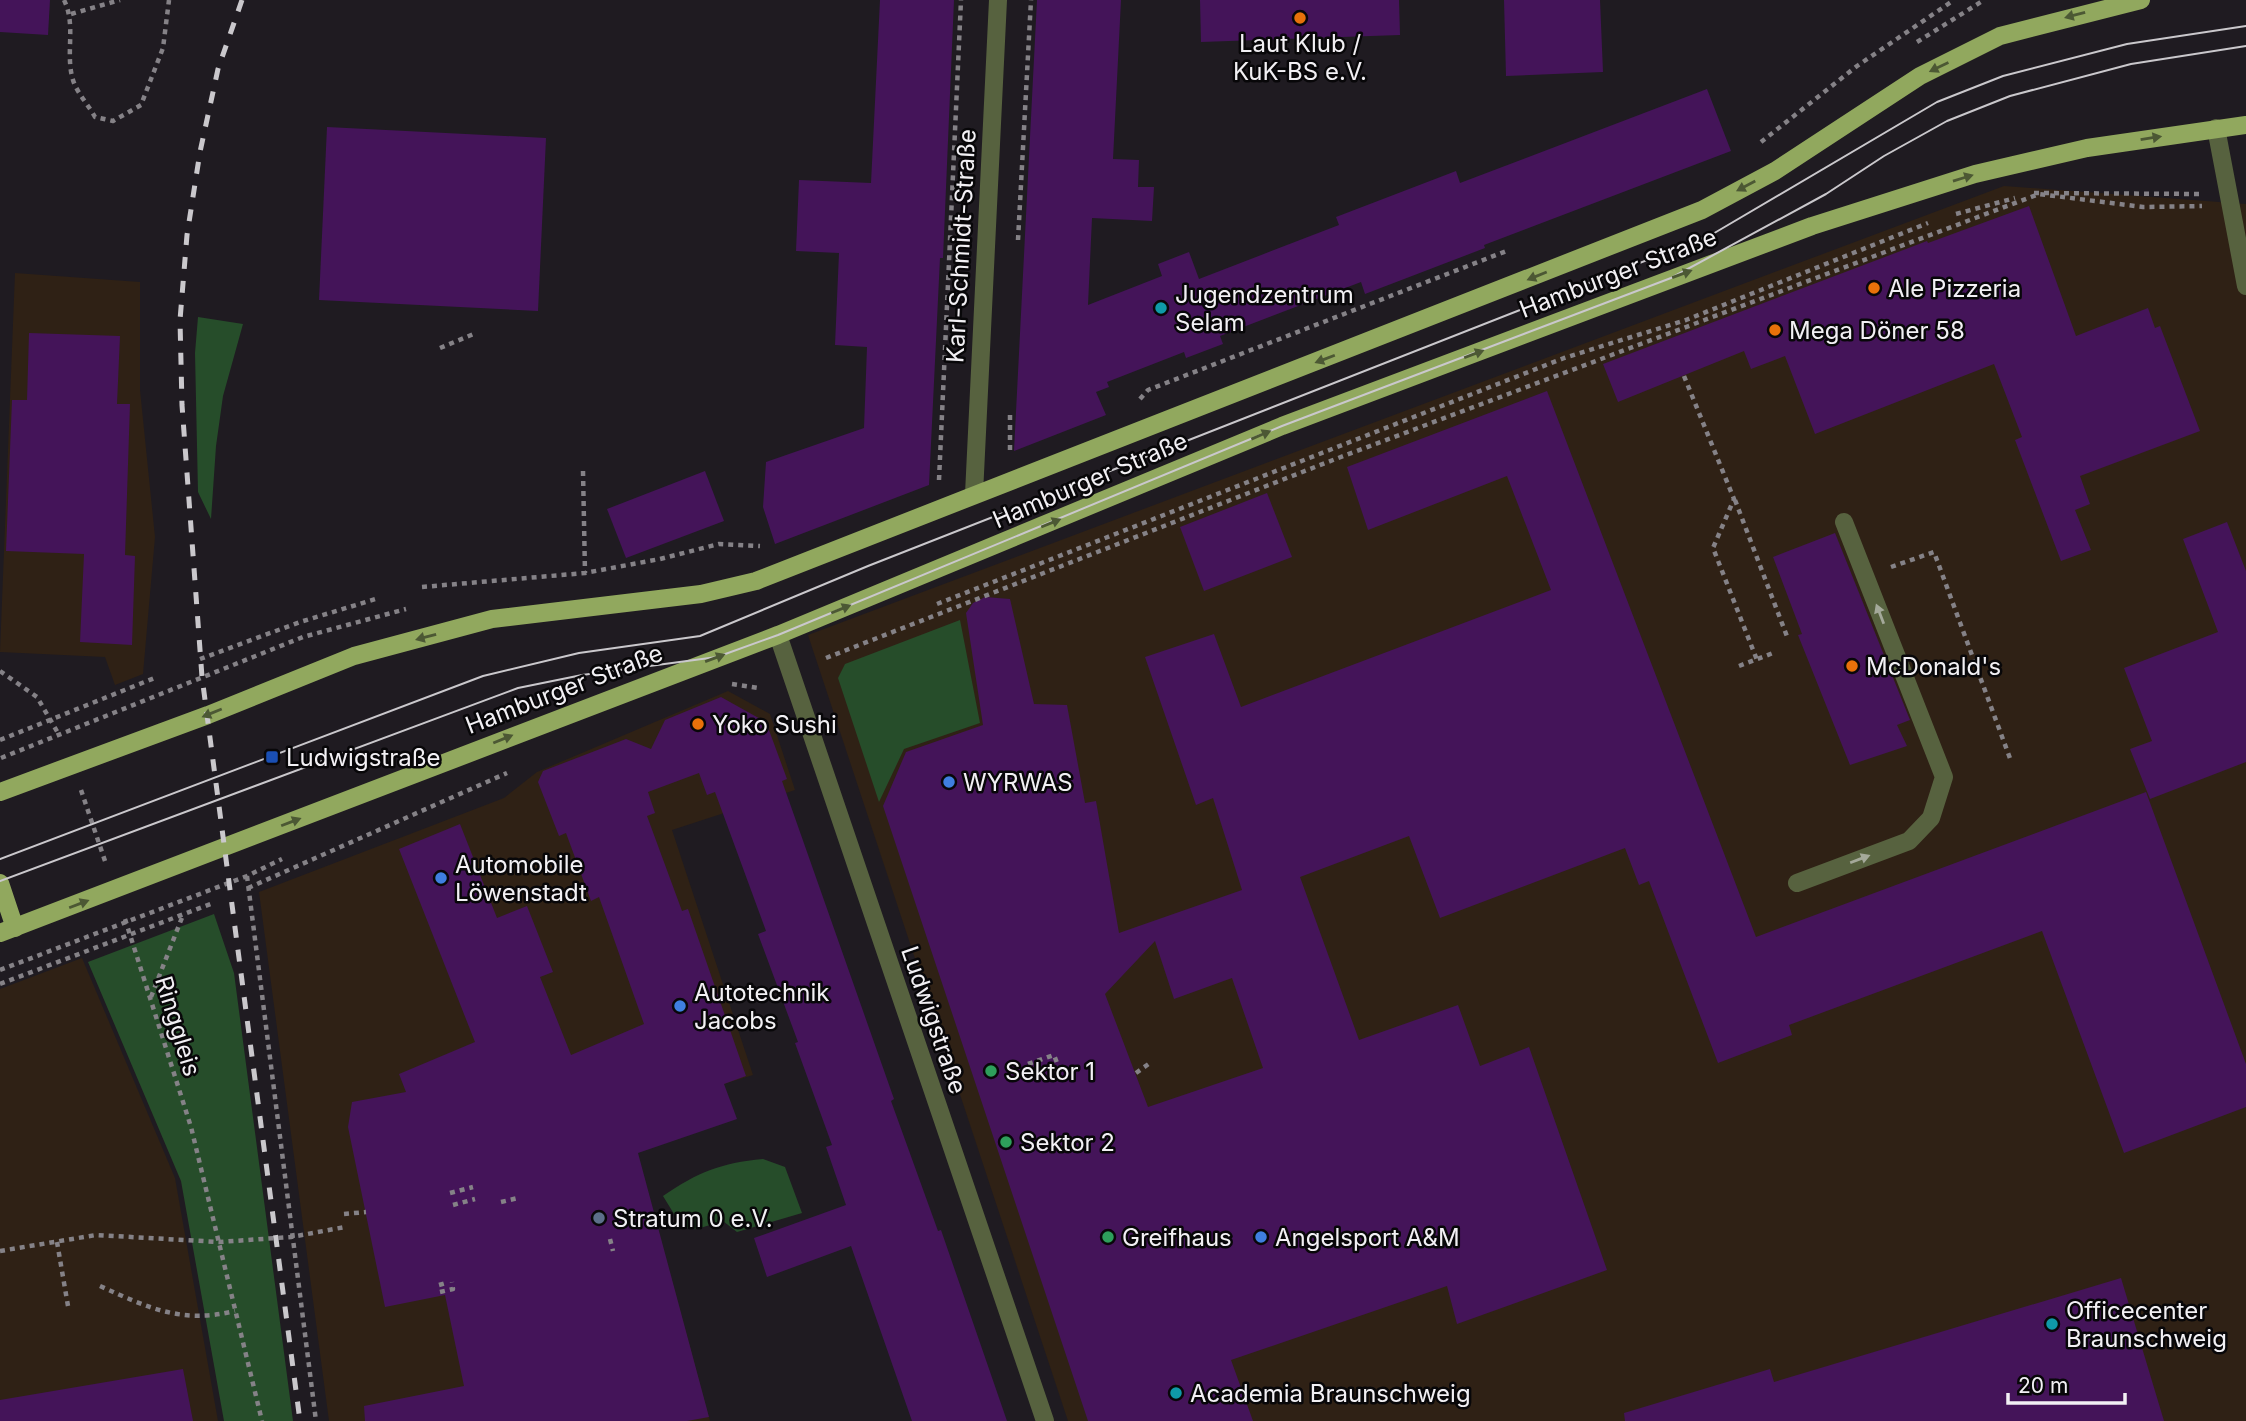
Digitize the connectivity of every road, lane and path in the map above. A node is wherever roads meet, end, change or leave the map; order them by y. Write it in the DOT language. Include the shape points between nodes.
graph roads {
  1 [pos="64,0"];
  2 [pos="120,0"];
  3 [pos="169,0"];
  4 [pos="961,0"];
  5 [pos="998,0"];
  6 [pos="1031,0"];
  7 [pos="1954,0"];
  8 [pos="1984,0"];
  9 [pos="2141,0"];
  10 [pos="71,14"];
  11 [pos="1906,50"];
  12 [pos="2246,125"];
  13 [pos="2216,128"];
  14 [pos="1756,146"];
  15 [pos="2228,195"];
  16 [pos="2207,206"];
  17 [pos="1950,215"];
  18 [pos="1938,219"];
  19 [pos="1018,246"];
  20 [pos="2246,286"];
  21 [pos="476,333"];
  22 [pos="440,348"];
  23 [pos="1685,376"];
  24 [pos="1010,402"];
  25 [pos="1010,455"];
  26 [pos="583,471"];
  27 [pos="939,483"];
  28 [pos="974,494"];
  29 [pos="1734,499"];
  30 [pos="1844,522"];
  31 [pos="682,561"];
  32 [pos="1901,564"];
  33 [pos="585,573"];
  34 [pos="422,587"];
  35 [pos="379,598"];
  36 [pos="416,607"];
  37 [pos="926,608"];
  38 [pos="778,635"];
  39 [pos="1788,639"];
  40 [pos="1773,653"];
  41 [pos="826,658"];
  42 [pos="200,659"];
  43 [pos="1757,660"];
  44 [pos="1739,666"];
  45 [pos="0,671"];
  46 [pos="157,677"];
  47 [pos="52,721"];
  48 [pos="58,733"];
  49 [pos="0,740"];
  50 [pos="6,755"];
  51 [pos="2011,761"];
  52 [pos="73,765"];
  53 [pos="510,772"];
  54 [pos="0,792"];
  55 [pos="247,876"];
  56 [pos="0,883"];
  57 [pos="1797,883"];
  58 [pos="248,888"];
  59 [pos="115,890"];
  60 [pos="213,902"];
  61 [pos="184,914"];
  62 [pos="125,921"];
  63 [pos="7,931"];
  64 [pos="131,936"];
  65 [pos="0,971"];
  66 [pos="0,984"];
  67 [pos="151,997"];
  68 [pos="1150,1062"];
  69 [pos="1028,1064"];
  70 [pos="1059,1069"];
  71 [pos="1136,1073"];
  72 [pos="472,1188"];
  73 [pos="518,1198"];
  74 [pos="474,1200"];
  75 [pos="501,1202"];
  76 [pos="366,1212"];
  77 [pos="344,1214"];
  78 [pos="345,1227"];
  79 [pos="291,1237"];
  80 [pos="612,1241"];
  81 [pos="57,1242"];
  82 [pos="219,1242"];
  83 [pos="0,1251"];
  84 [pos="615,1251"];
  85 [pos="439,1285"];
  86 [pos="100,1286"];
  87 [pos="440,1292"];
  88 [pos="68,1306"];
  89 [pos="236,1311"];
  90 [pos="262,1421"];
  91 [pos="316,1421"];
  92 [pos="1045,1421"];
  1 -- 10 [label="path"];
  2 -- 10 [label="path"];
  3 -- 10 [label="path" via="163,48 141,105 113,121 95,117 74,82"];
  4 -- 27 [label="path"];
  5 -- 28 [label="street, Karl-Schmidt-Straße"];
  6 -- 19 [label="path"];
  7 -- 14 [label="path" via="1857,66"];
  8 -- 11 [label="path"];
  9 -- 28 [label="main road, Hamburger Straße, one-way" via="2000,37 1920,76 1775,171 1702,210"];
  12 -- 13 [label="main road, Hamburger Straße"];
  13 -- 15 [label="street"];
  38 -- 13 [label="main road, Hamburger Straße, one-way" via="1282,426 1812,226 1975,174 2087,148"];
  15 -- 17 [label="path" via="2036,192"];
  15 -- 20 [label="street"];
  16 -- 41 [label="path" via="2143,207 2039,194 1399,435"];
  18 -- 37 [label="path" via="1686,320 1551,363"];
  21 -- 22 [label="path"];
  23 -- 29 [label="path"];
  24 -- 25 [label="path"];
  26 -- 33 [label="path"];
  28 -- 52 [label="main road, Hamburger Straße, one-way" via="756,581 701,594 492,619 354,656"];
  29 -- 39 [label="path"];
  29 -- 43 [label="path" via="1713,548"];
  57 -- 30 [label="street, one-way" via="1909,841 1931,818 1944,776"];
  31 -- 33 [label="path" via="680,554"];
  32 -- 51 [label="path" via="1934,552"];
  33 -- 34 [label="path"];
  35 -- 42 [label="path"];
  36 -- 48 [label="path" via="303,637"];
  59 -- 38 [label="main road, Hamburger Straße, one-way"];
  38 -- 92 [label="street, Ludwigstraße"];
  40 -- 43 [label="path"];
  43 -- 44 [label="path"];
  45 -- 47 [label="path, Ringgleis" via="37,697"];
  46 -- 47 [label="path"];
  47 -- 48 [label="path, Ringgleis"];
  47 -- 49 [label="path"];
  48 -- 50 [label="path"];
  48 -- 52 [label="path, Ringgleis"];
  52 -- 54 [label="main road, Hamburger Straße"];
  52 -- 59 [label="path, Ringgleis"];
  53 -- 58 [label="path"];
  55 -- 58 [label="path"];
  56 -- 63 [label="main road"];
  58 -- 79 [label="path"];
  59 -- 62 [label="path, Ringgleis"];
  63 -- 59 [label="main road, Hamburger Straße, one-way"];
  60 -- 61 [label="path"];
  61 -- 64 [label="path"];
  61 -- 67 [label="path"];
  62 -- 64 [label="path, Ringgleis"];
  62 -- 65 [label="path"];
  64 -- 66 [label="path"];
  64 -- 67 [label="path, Ringgleis"];
  67 -- 82 [label="path, Ringgleis" via="191,1127"];
  68 -- 71 [label="path"];
  69 -- 70 [label="path" via="1054,1055"];
  72 -- 74 [label="path" via="450,1193 453,1205"];
  73 -- 75 [label="path"];
  76 -- 77 [label="path"];
  78 -- 79 [label="path"];
  79 -- 82 [label="path"];
  79 -- 91 [label="path"];
  80 -- 84 [label="path"];
  81 -- 82 [label="path" via="121,1234"];
  81 -- 83 [label="path"];
  81 -- 88 [label="path"];
  82 -- 89 [label="path, Ringgleis"];
  85 -- 87 [label="path" via="449,1283 453,1289"];
  86 -- 89 [label="path" via="164,1313 212,1316"];
  89 -- 90 [label="path, Ringgleis"];
}
